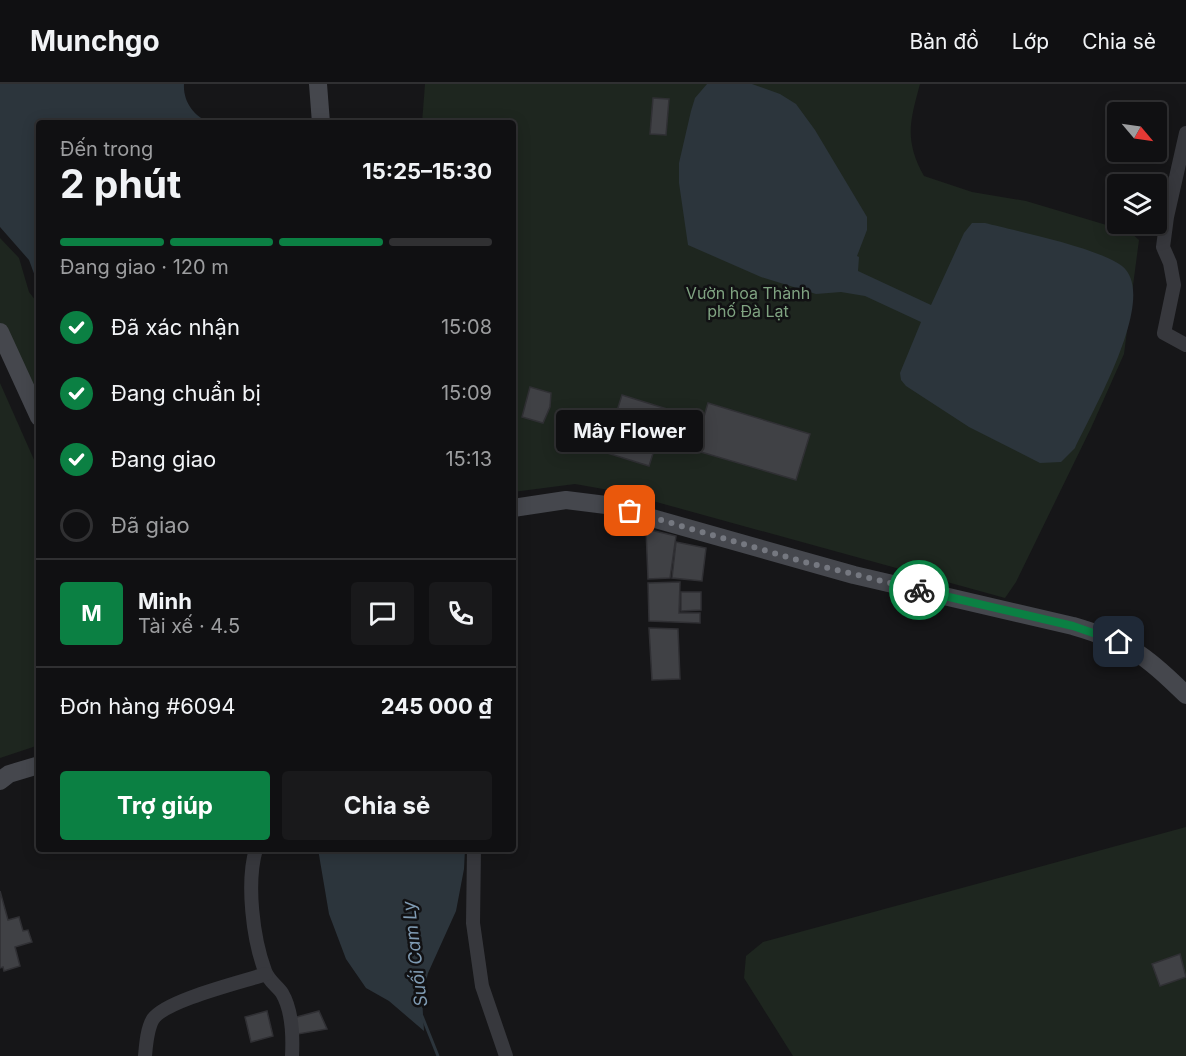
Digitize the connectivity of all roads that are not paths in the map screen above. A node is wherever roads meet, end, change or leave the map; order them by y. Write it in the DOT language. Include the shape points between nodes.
graph roads {
  1 [pos="318,84"];
  2 [pos="321,120"];
  3 [pos="1186,133"];
  4 [pos="0,332"];
  5 [pos="1186,345"];
  6 [pos="36,410"];
  7 [pos="516,508"];
  8 [pos="1186,695"];
  9 [pos="36,766"];
  10 [pos="0,781"];
  11 [pos="256,852"];
  12 [pos="474,852"];
  13 [pos="266,975"];
  14 [pos="145,1056"];
  15 [pos="292,1056"];
  16 [pos="506,1056"];
  1 -- 2 [label="main road"];
  3 -- 5 [label="street" via="1163,247 1173,285 1164,333"];
  4 -- 6 [label="main road"];
  7 -- 8 [label="main road" via="566,500 606,505 845,573 1073,626 1107,636 1151,660"];
  9 -- 10 [label="main road"];
  11 -- 13 [label="street" via="252,902"];
  12 -- 16 [label="street" via="473,923 482,986"];
  13 -- 14 [label="street" via="165,1009 153,1020"];
  13 -- 15 [label="street" via="286,1000"];
}
